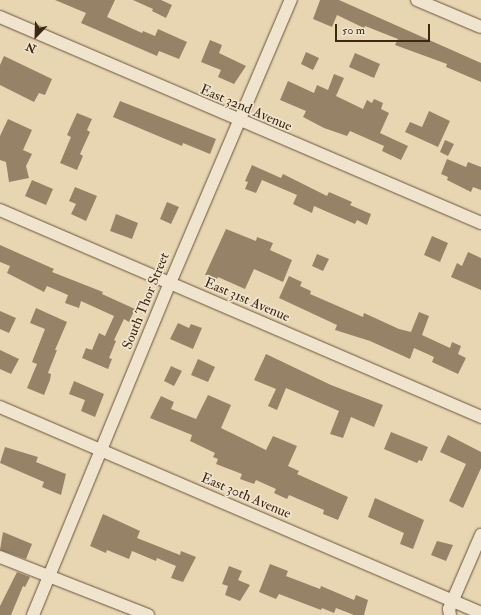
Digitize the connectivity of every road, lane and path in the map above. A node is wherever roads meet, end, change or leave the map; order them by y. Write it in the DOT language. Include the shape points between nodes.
graph roads {
  1 [pos="291,0"];
  2 [pos="417,0"];
  3 [pos="0,17"];
  4 [pos="481,27"];
  5 [pos="238,121"];
  6 [pos="0,210"];
  7 [pos="481,224"];
  8 [pos="170,283"];
  9 [pos="0,407"];
  10 [pos="481,417"];
  11 [pos="101,451"];
  12 [pos="481,535"];
  13 [pos="0,556"];
  14 [pos="49,578"];
  15 [pos="448,610"];
  16 [pos="481,612"];
  17 [pos="33,615"];
  18 [pos="148,615"];
  1 -- 5 [label="street, South Thor Street"];
  2 -- 4 [label="street"];
  3 -- 5 [label="street, East 32nd Avenue"];
  5 -- 7 [label="street, East 32nd Avenue"];
  5 -- 8 [label="street, South Thor Street"];
  6 -- 8 [label="street, East 31st Avenue"];
  8 -- 10 [label="street, East 31st Avenue"];
  8 -- 11 [label="street, South Thor Street"];
  9 -- 11 [label="street, East 30th Avenue"];
  11 -- 14 [label="street, South Thor Street"];
  11 -- 15 [label="street, East 30th Avenue"];
  12 -- 15 [label="street"];
  13 -- 14 [label="street"];
  14 -- 17 [label="street, South Thor Street"];
  14 -- 18 [label="street"];
  15 -- 16 [label="street, East 30th Avenue"];
}
